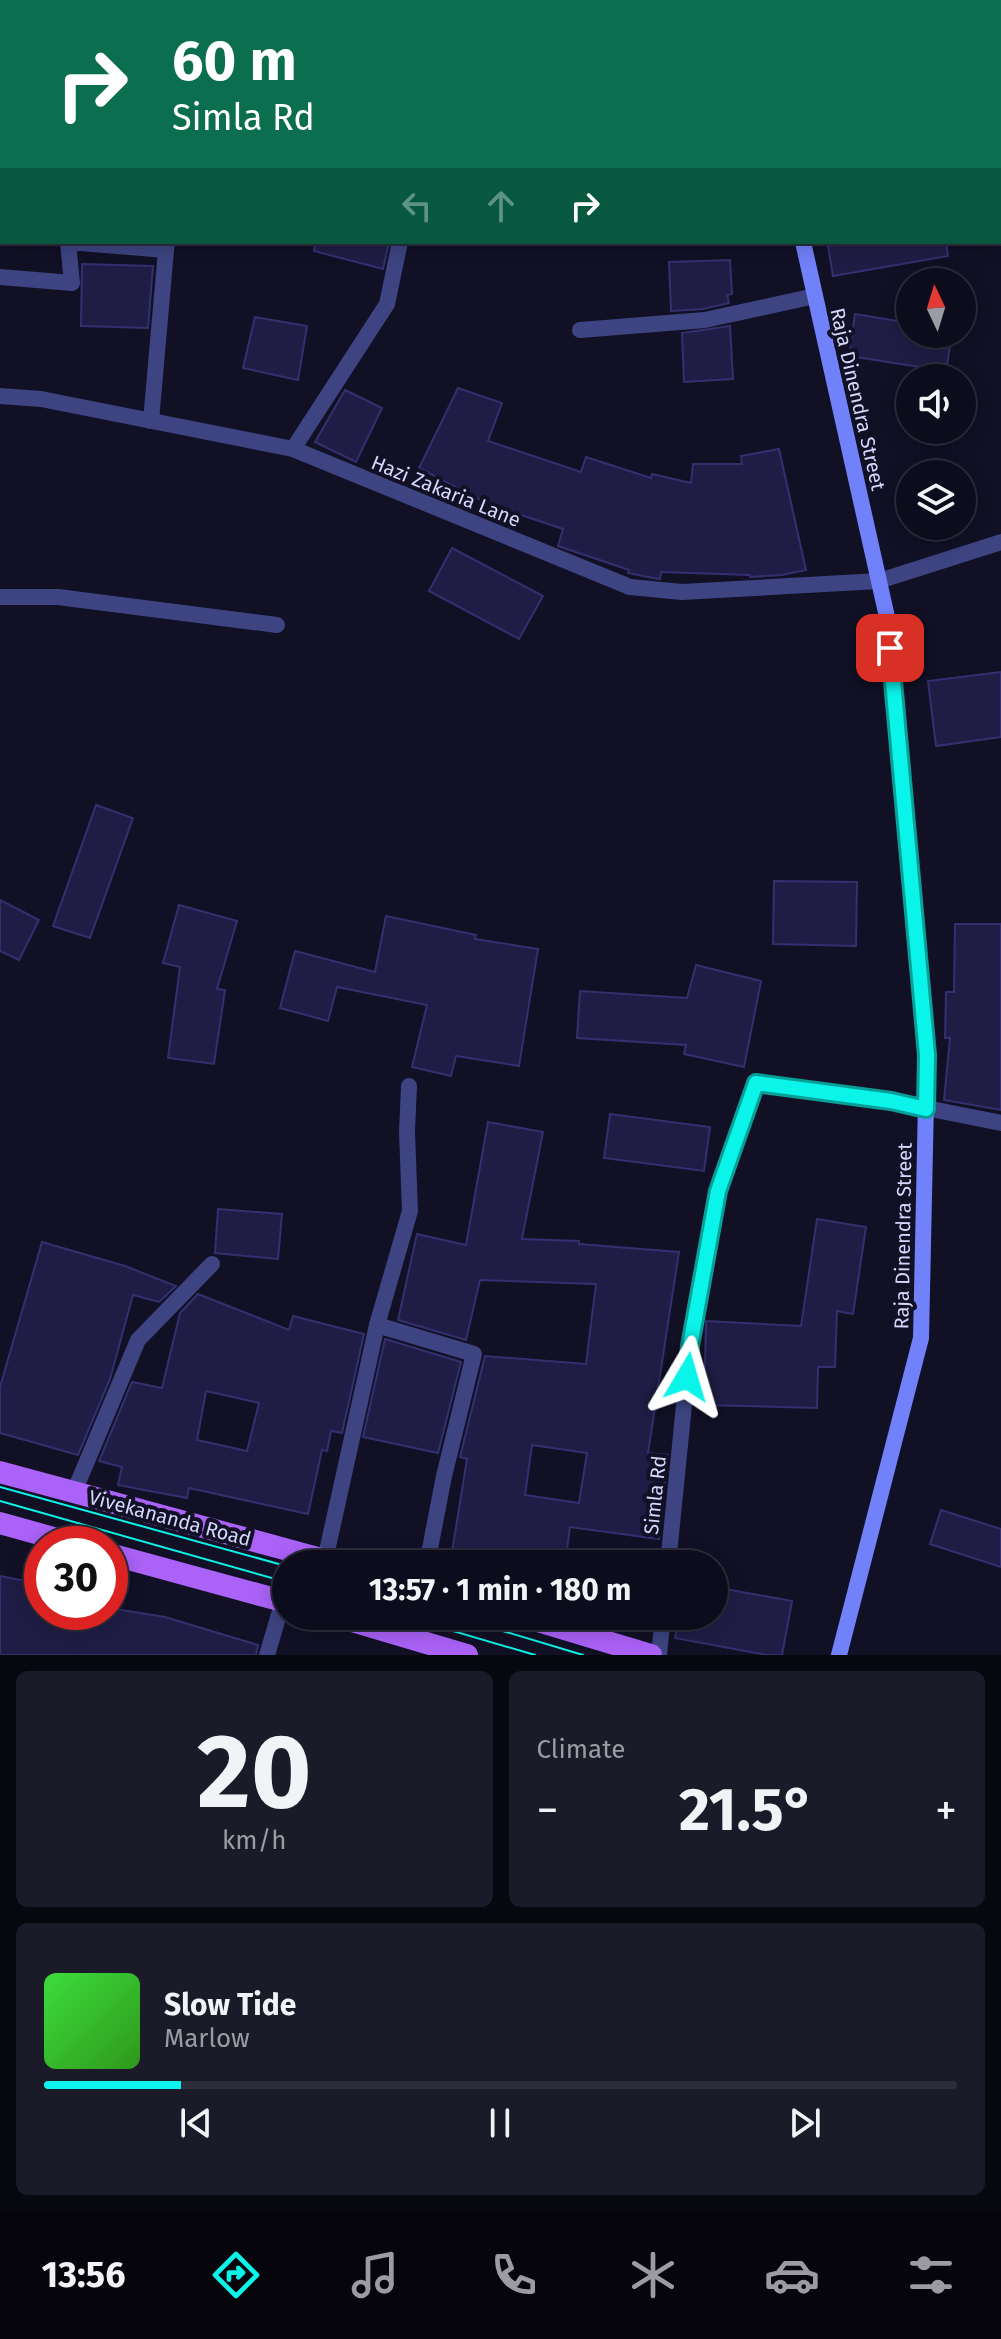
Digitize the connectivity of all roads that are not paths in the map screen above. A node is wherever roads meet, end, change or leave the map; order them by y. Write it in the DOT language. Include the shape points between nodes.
graph roads {
  1 [pos="68,244"];
  2 [pos="118,244"];
  3 [pos="400,244"];
  4 [pos="803,244"];
  5 [pos="167,246"];
  6 [pos="0,277"];
  7 [pos="815,296"];
  8 [pos="580,330"];
  9 [pos="0,396"];
  10 [pos="151,421"];
  11 [pos="293,449"];
  12 [pos="1001,542"];
  13 [pos="879,581"];
  14 [pos="0,597"];
  15 [pos="277,625"];
  16 [pos="409,1086"];
  17 [pos="926,1109"];
  18 [pos="1001,1123"];
  19 [pos="212,1264"];
  20 [pos="377,1325"];
  21 [pos="0,1472"];
  22 [pos="74,1492"];
  23 [pos="0,1523"];
  24 [pos="24,1530"];
  25 [pos="288,1550"];
  26 [pos="334,1550"];
  27 [pos="430,1550"];
  28 [pos="669,1550"];
  29 [pos="128,1559"];
  30 [pos="272,1598"];
  31 [pos="275,1630"];
  32 [pos="382,1630"];
  33 [pos="568,1630"];
  34 [pos="662,1630"];
  35 [pos="267,1655"];
  36 [pos="467,1655"];
  37 [pos="651,1655"];
  38 [pos="659,1655"];
  39 [pos="839,1655"];
  1 -- 6 [label="street" via="72,283"];
  2 -- 5 [label="street"];
  3 -- 11 [label="street" via="387,304"];
  4 -- 7 [label="main road, Raja Dinendra Street"];
  5 -- 10 [label="street"];
  7 -- 8 [label="street" via="705,320"];
  7 -- 13 [label="main road, Raja Dinendra Street"];
  9 -- 10 [label="street, Hazi Zakaria Lane"];
  10 -- 11 [label="street, Hazi Zakaria Lane"];
  11 -- 13 [label="street, Hazi Zakaria Lane" via="630,587 682,592"];
  12 -- 13 [label="street, Hazi Zakaria Lane"];
  13 -- 17 [label="main road, Raja Dinendra Street" via="887,617 927,1055"];
  14 -- 15 [label="street" via="58,597"];
  16 -- 20 [label="street" via="410,1211"];
  17 -- 18 [label="street"];
  17 -- 28 [label="street, Simla Rd" via="756,1083 718,1191 690,1346"];
  17 -- 39 [label="main road, Raja Dinendra Street" via="921,1338"];
  19 -- 22 [label="street" via="138,1340"];
  20 -- 26 [label="street"];
  20 -- 27 [label="street" via="474,1354"];
  21 -- 22 [label="main road, Vivekananda Road"];
  22 -- 25 [label="main road, Vivekananda Road"];
  23 -- 24 [label="main road"];
  29 -- 30 [label="main road"];
  31 -- 35 [label="street"];
  32 -- 36 [label="main road"];
  33 -- 37 [label="main road"];
  34 -- 38 [label="street"];
}
